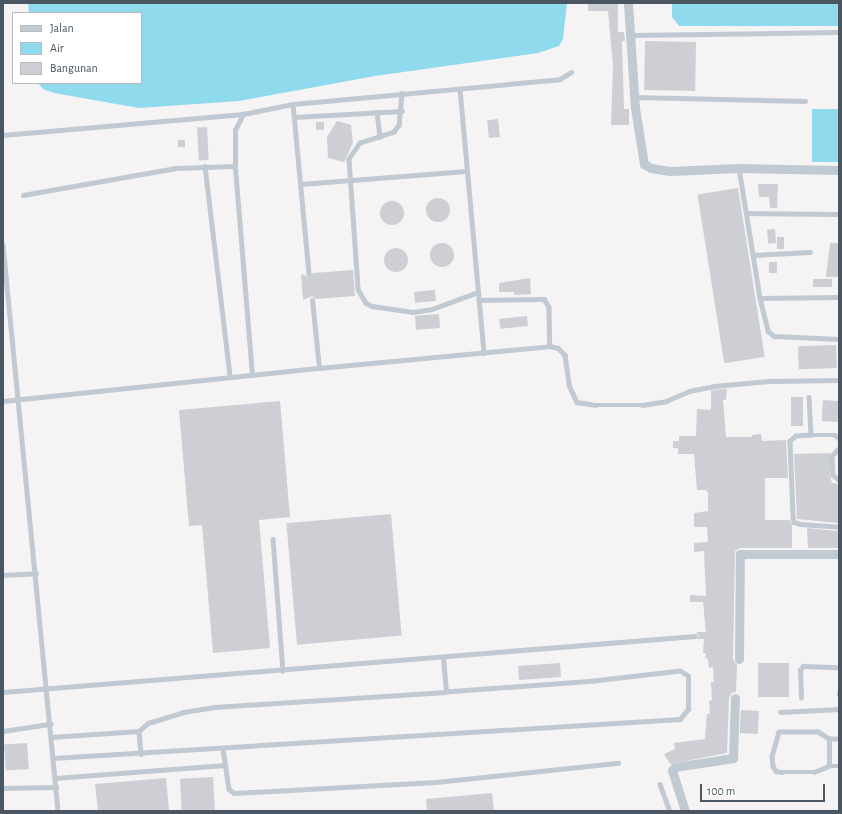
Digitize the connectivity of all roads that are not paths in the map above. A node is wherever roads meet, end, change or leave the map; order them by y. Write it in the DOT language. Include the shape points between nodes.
graph roads {
  1 [pos="628,3"];
  2 [pos="838,32"];
  3 [pos="630,35"];
  4 [pos="571,72"];
  5 [pos="460,89"];
  6 [pos="402,93"];
  7 [pos="634,97"];
  8 [pos="805,101"];
  9 [pos="293,104"];
  10 [pos="402,111"];
  11 [pos="377,112"];
  12 [pos="244,114"];
  13 [pos="294,117"];
  14 [pos="3,135"];
  15 [pos="380,138"];
  16 [pos="205,166"];
  17 [pos="235,166"];
  18 [pos="740,168"];
  19 [pos="839,170"];
  20 [pos="466,171"];
  21 [pos="349,180"];
  22 [pos="301,184"];
  23 [pos="23,195"];
  24 [pos="747,213"];
  25 [pos="839,214"];
  26 [pos="3,245"];
  27 [pos="810,252"];
  28 [pos="753,255"];
  29 [pos="309,273"];
  30 [pos="478,292"];
  31 [pos="839,297"];
  32 [pos="760,298"];
  33 [pos="312,300"];
  34 [pos="479,300"];
  35 [pos="839,339"];
  36 [pos="550,346"];
  37 [pos="484,353"];
  38 [pos="319,368"];
  39 [pos="252,374"];
  40 [pos="230,377"];
  41 [pos="839,380"];
  42 [pos="809,397"];
  43 [pos="20,400"];
  44 [pos="3,401"];
  45 [pos="811,435"];
  46 [pos="839,438"];
  47 [pos="839,449"];
  48 [pos="839,480"];
  49 [pos="839,527"];
  50 [pos="273,540"];
  51 [pos="839,554"];
  52 [pos="36,573"];
  53 [pos="3,575"];
  54 [pos="695,636"];
  55 [pos="443,657"];
  56 [pos="739,659"];
  57 [pos="839,667"];
  58 [pos="283,671"];
  59 [pos="47,690"];
  60 [pos="3,692"];
  61 [pos="446,692"];
  62 [pos="735,698"];
  63 [pos="801,698"];
  64 [pos="839,709"];
  65 [pos="780,712"];
  66 [pos="50,724"];
  67 [pos="3,731"];
  68 [pos="139,731"];
  69 [pos="51,737"];
  70 [pos="829,738"];
  71 [pos="839,739"];
  72 [pos="223,749"];
  73 [pos="141,754"];
  74 [pos="53,758"];
  75 [pos="618,763"];
  76 [pos="226,765"];
  77 [pos="829,766"];
  78 [pos="839,766"];
  79 [pos="55,778"];
  80 [pos="660,784"];
  81 [pos="56,787"];
  82 [pos="3,788"];
  83 [pos="58,811"];
  84 [pos="670,811"];
  85 [pos="685,811"];
  1 -- 3 [label="street"];
  2 -- 3 [label="lane"];
  3 -- 7 [label="street"];
  4 -- 5 [label="lane" via="560,79"];
  5 -- 6 [label="lane"];
  5 -- 20 [label="lane"];
  6 -- 9 [label="lane"];
  6 -- 10 [label="lane"];
  7 -- 8 [label="lane"];
  7 -- 18 [label="street" via="644,164 651,168 670,171"];
  9 -- 12 [label="lane"];
  9 -- 13 [label="lane"];
  10 -- 11 [label="lane"];
  10 -- 15 [label="lane" via="399,125 394,132"];
  11 -- 13 [label="lane"];
  11 -- 15 [label="lane"];
  12 -- 14 [label="lane"];
  12 -- 17 [label="lane" via="235,130"];
  13 -- 22 [label="lane"];
  15 -- 21 [label="lane" via="360,142 354,148 349,159"];
  16 -- 17 [label="lane"];
  16 -- 23 [label="lane" via="176,168"];
  16 -- 40 [label="lane"];
  17 -- 39 [label="lane"];
  18 -- 19 [label="street"];
  18 -- 24 [label="lane"];
  20 -- 21 [label="lane"];
  20 -- 30 [label="lane"];
  21 -- 22 [label="lane"];
  21 -- 30 [label="lane" via="358,289 366,303 413,312 432,310"];
  22 -- 29 [label="lane"];
  24 -- 25 [label="lane"];
  24 -- 28 [label="lane"];
  26 -- 43 [label="lane"];
  27 -- 28 [label="lane"];
  28 -- 32 [label="lane"];
  30 -- 34 [label="lane"];
  31 -- 32 [label="lane"];
  32 -- 35 [label="lane" via="770,334"];
  33 -- 38 [label="lane"];
  34 -- 36 [label="lane" via="544,299 549,307"];
  34 -- 37 [label="lane"];
  36 -- 37 [label="lane"];
  36 -- 41 [label="lane" via="558,348 565,355 573,396 577,402 586,404 642,405 666,401 689,391 714,386 770,381"];
  37 -- 38 [label="lane"];
  38 -- 39 [label="lane"];
  39 -- 40 [label="lane"];
  40 -- 43 [label="lane"];
  42 -- 45 [label="lane"];
  43 -- 44 [label="lane"];
  43 -- 52 [label="lane"];
  45 -- 46 [label="lane" via="835,435"];
  45 -- 49 [label="lane" via="796,436 790,441 794,522"];
  47 -- 48 [label="lane" via="832,456 833,475"];
  50 -- 58 [label="lane"];
  51 -- 56 [label="street" via="740,554"];
  52 -- 53 [label="lane"];
  52 -- 59 [label="lane"];
  54 -- 55 [label="lane"];
  55 -- 58 [label="lane"];
  55 -- 61 [label="lane"];
  57 -- 63 [label="lane" via="803,666 800,670"];
  58 -- 59 [label="lane"];
  59 -- 60 [label="lane"];
  59 -- 66 [label="lane"];
  61 -- 68 [label="lane" via="215,707 183,712 148,723"];
  61 -- 72 [label="lane" via="595,681 680,671 688,676 688,709 680,718"];
  62 -- 85 [label="street" via="733,758 675,767 672,770"];
  64 -- 65 [label="lane"];
  66 -- 67 [label="lane"];
  66 -- 69 [label="lane"];
  68 -- 69 [label="lane"];
  68 -- 73 [label="lane"];
  69 -- 74 [label="lane"];
  70 -- 71 [label="lane"];
  70 -- 77 [label="lane"];
  70 -- 77 [label="lane" via="818,732 779,732 772,756 776,771 814,772"];
  72 -- 73 [label="lane"];
  72 -- 76 [label="lane"];
  73 -- 74 [label="lane"];
  74 -- 79 [label="lane"];
  75 -- 76 [label="lane" via="436,782 234,793 229,789"];
  76 -- 79 [label="lane"];
  77 -- 78 [label="lane"];
  79 -- 81 [label="lane"];
  80 -- 84 [label="lane"];
  81 -- 82 [label="lane"];
  81 -- 83 [label="lane"];
}
